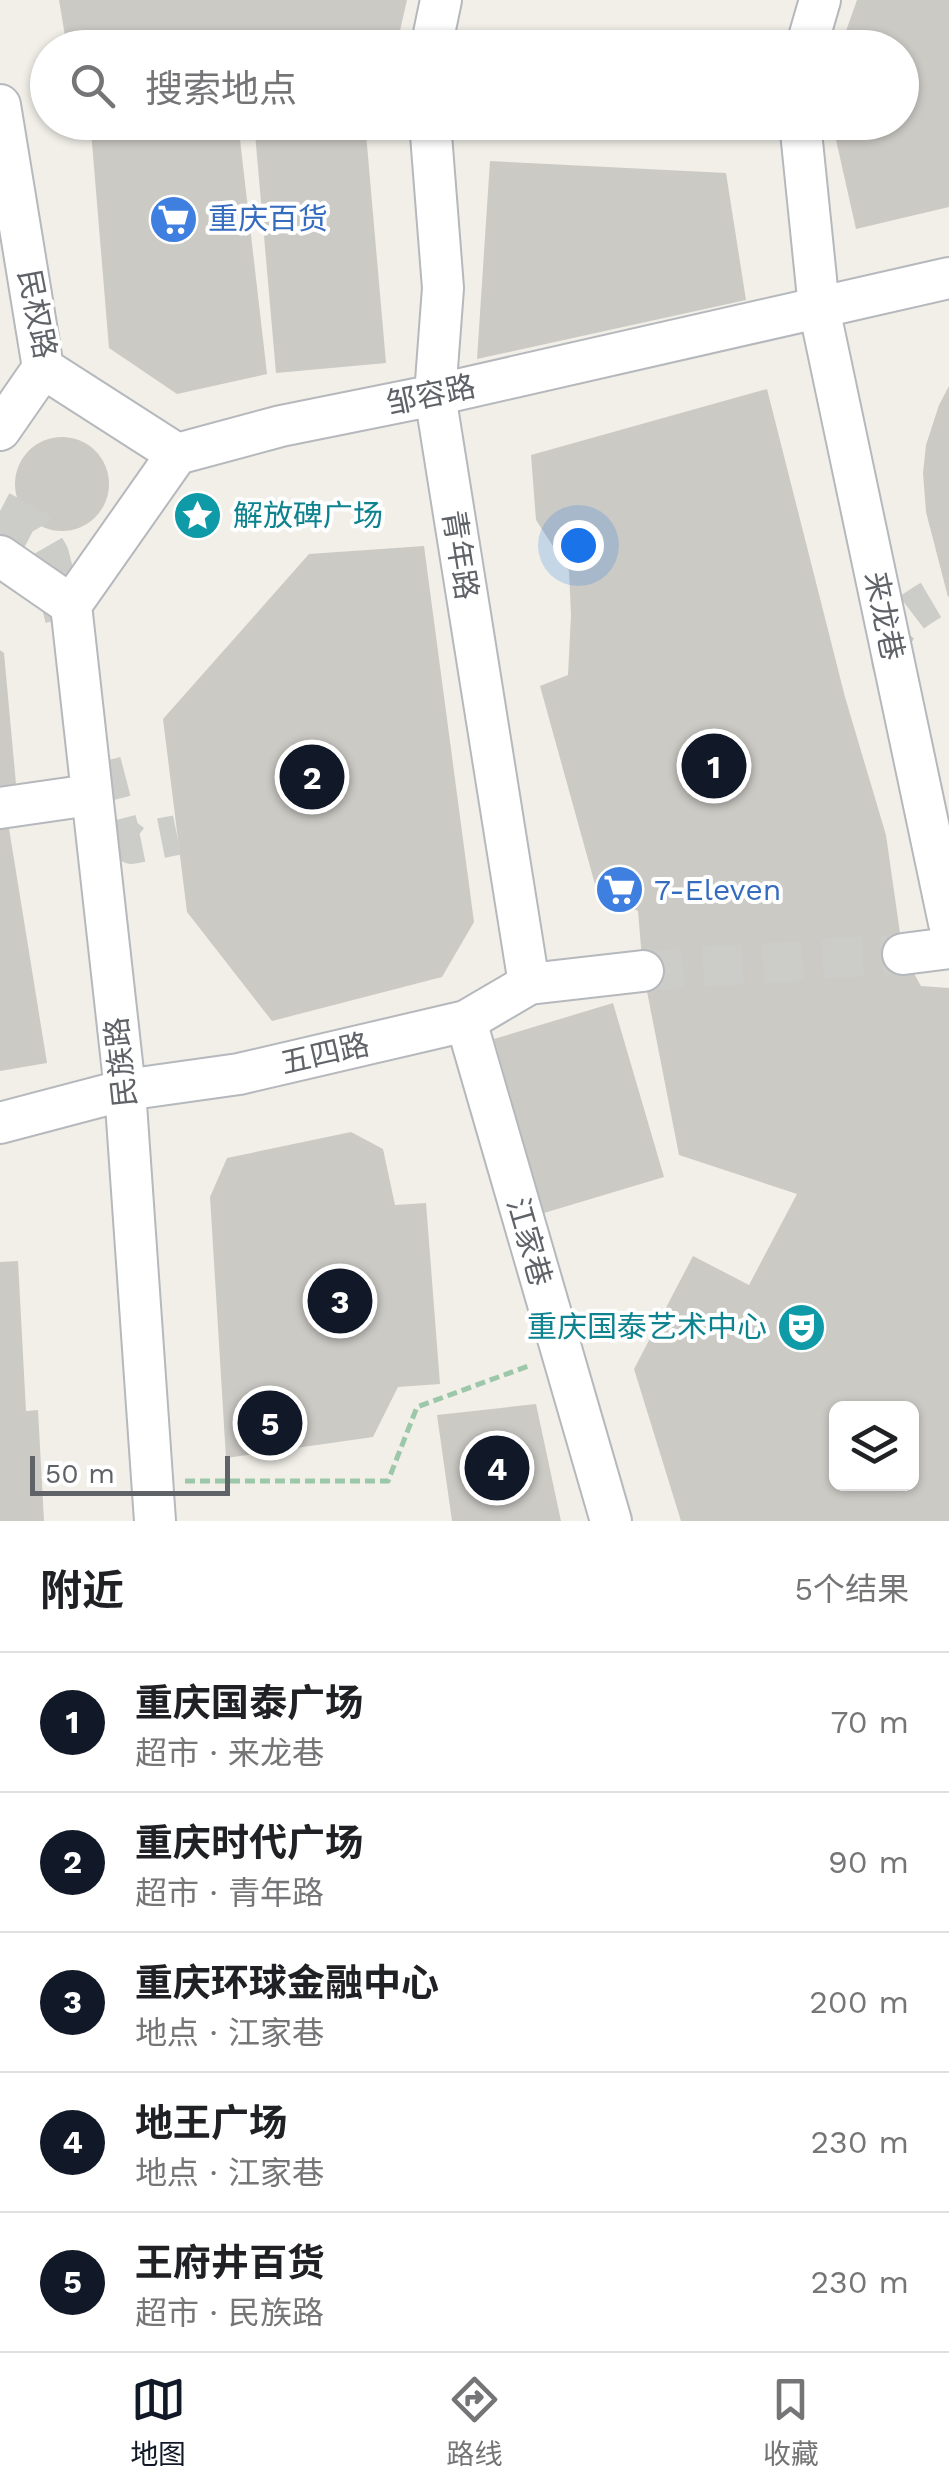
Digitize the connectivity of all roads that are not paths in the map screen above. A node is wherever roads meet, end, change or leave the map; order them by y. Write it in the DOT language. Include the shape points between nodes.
graph roads {
  1 [pos="441,0"];
  2 [pos="820,0"];
  3 [pos="434,30"];
  4 [pos="811,30"];
  5 [pos="0,104"];
  6 [pos="431,140"];
  7 [pos="802,140"];
  8 [pos="949,278"];
  9 [pos="819,308"];
  10 [pos="43,368"];
  11 [pos="435,395"];
  12 [pos="0,430"];
  13 [pos="178,454"];
  14 [pos="0,556"];
  15 [pos="71,605"];
  16 [pos="90,795"];
  17 [pos="0,808"];
  18 [pos="949,923"];
  19 [pos="949,948"];
  20 [pos="903,954"];
  21 [pos="643,971"];
  22 [pos="530,984"];
  23 [pos="466,1021"];
  24 [pos="125,1090"];
  25 [pos="0,1123"];
  26 [pos="154,1501"];
  27 [pos="611,1521"];
  1 -- 3 [label="street"];
  2 -- 4 [label="street"];
  5 -- 10 [label="street, 民权路"];
  6 -- 11 [label="street, 青年路" via="443,288"];
  7 -- 9 [label="street, 来龙巷"];
  8 -- 9 [label="street, 邹容路"];
  9 -- 11 [label="street, 邹容路"];
  9 -- 18 [label="street, 来龙巷"];
  10 -- 12 [label="street"];
  10 -- 13 [label="street, 民权路"];
  11 -- 13 [label="street, 邹容路"];
  11 -- 22 [label="street, 青年路"];
  13 -- 15 [label="street"];
  14 -- 15 [label="street"];
  15 -- 16 [label="street, 民族路"];
  16 -- 17 [label="street"];
  16 -- 24 [label="street, 民族路"];
  19 -- 20 [label="street"];
  21 -- 22 [label="street, 五四路"];
  22 -- 23 [label="street, 五四路"];
  23 -- 24 [label="street, 五四路" via="239,1074"];
  23 -- 27 [label="street, 江家巷"];
  24 -- 25 [label="street, 五四路"];
  24 -- 26 [label="street, 民族路"];
}
